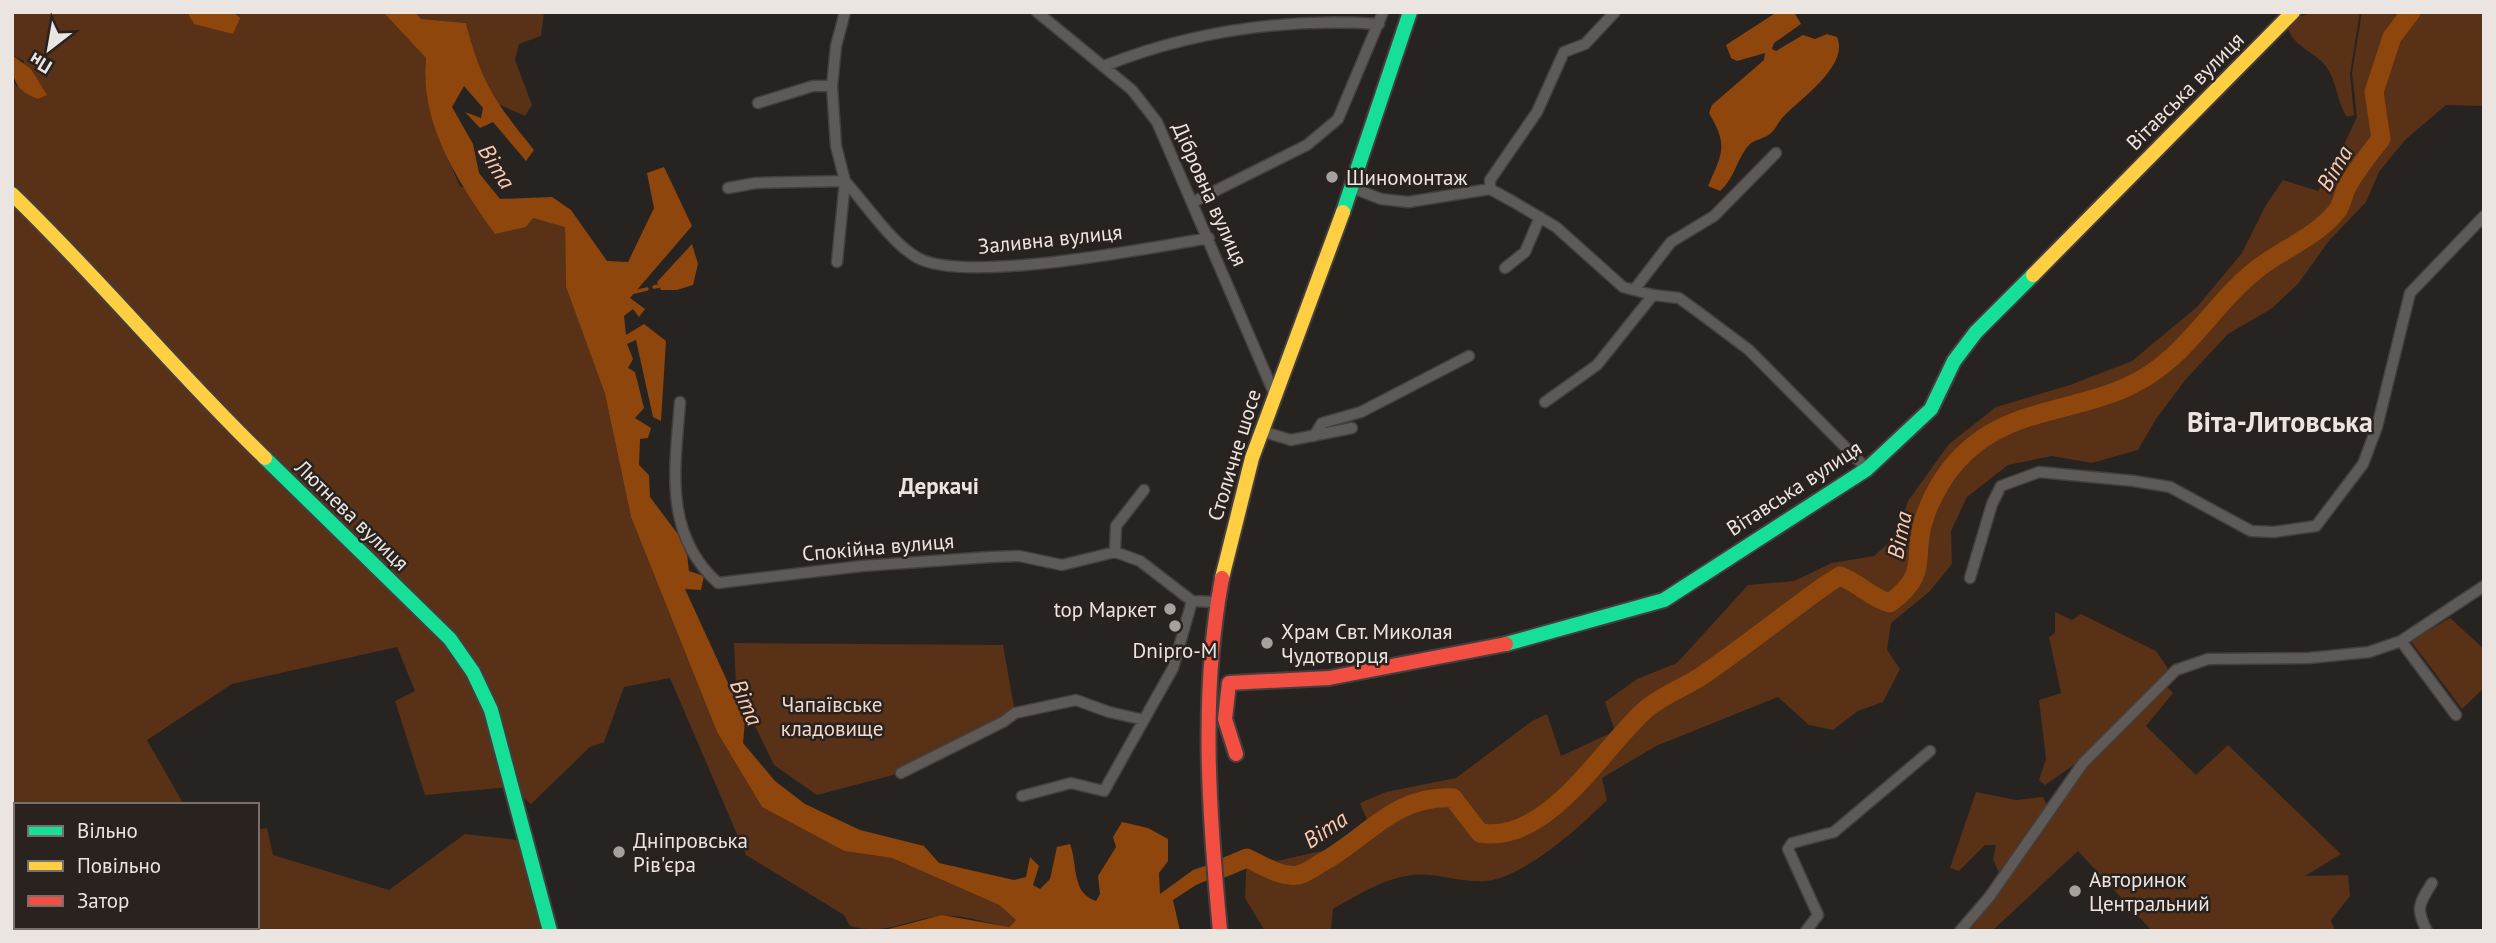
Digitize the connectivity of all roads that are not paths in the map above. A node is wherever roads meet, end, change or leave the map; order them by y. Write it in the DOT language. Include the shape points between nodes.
graph roads {
  1 [pos="845,12"];
  2 [pos="1037,12"];
  3 [pos="1383,12"];
  4 [pos="1410,12"];
  5 [pos="1615,12"];
  6 [pos="2293,12"];
  7 [pos="1379,24"];
  8 [pos="1104,66"];
  9 [pos="832,86"];
  10 [pos="758,103"];
  11 [pos="1776,153"];
  12 [pos="845,180"];
  13 [pos="1350,187"];
  14 [pos="728,188"];
  15 [pos="1490,189"];
  16 [pos="12,194"];
  17 [pos="1192,202"];
  18 [pos="2484,216"];
  19 [pos="1539,218"];
  20 [pos="1209,238"];
  21 [pos="838,262"];
  22 [pos="1505,268"];
  23 [pos="1634,290"];
  24 [pos="1653,295"];
  25 [pos="1469,356"];
  26 [pos="1274,394"];
  27 [pos="680,402"];
  28 [pos="1545,402"];
  29 [pos="1352,428"];
  30 [pos="1261,431"];
  31 [pos="1314,436"];
  32 [pos="1867,469"];
  33 [pos="1144,489"];
  34 [pos="1115,552"];
  35 [pos="1970,578"];
  36 [pos="2484,586"];
  37 [pos="1192,601"];
  38 [pos="1217,602"];
  39 [pos="2400,641"];
  40 [pos="2456,715"];
  41 [pos="1144,720"];
  42 [pos="1930,751"];
  43 [pos="1236,754"];
  44 [pos="901,773"];
  45 [pos="1022,796"];
  46 [pos="2432,883"];
  47 [pos="550,931"];
  48 [pos="1220,931"];
  49 [pos="1806,931"];
  50 [pos="1960,931"];
  51 [pos="2427,931"];
  1 -- 9 [label="street"];
  2 -- 8 [label="street, Дібровна вулиця"];
  3 -- 7 [label="street"];
  4 -- 13 [label="street, Столичне шосе"];
  5 -- 15 [label="street" via="1585,44 1564,52 1537,112 1490,180"];
  6 -- 32 [label="street, Вітавська вулиця" via="1976,332 1954,361 1931,409"];
  7 -- 8 [label="street" via="1326,20 1247,27 1145,51"];
  7 -- 17 [label="street" via="1338,119 1307,145"];
  8 -- 17 [label="street, Дібровна вулиця" via="1132,90 1157,122"];
  9 -- 10 [label="street" via="813,86"];
  9 -- 12 [label="street" via="836,146"];
  11 -- 23 [label="street" via="1714,216 1671,242"];
  12 -- 14 [label="street"];
  12 -- 20 [label="street, Заливна вулиця" via="903,247 932,262 1024,265"];
  12 -- 21 [label="street"];
  13 -- 15 [label="street" via="1381,199 1408,202"];
  13 -- 26 [label="street, Столичне шосе"];
  15 -- 19 [label="street"];
  16 -- 47 [label="street, Лютнева вулиця" via="64,244 204,399 450,639 491,710"];
  17 -- 20 [label="street, Дібровна вулиця"];
  18 -- 35 [label="street" via="2410,293 2377,427 2362,464 2316,526 2251,531 2170,488 2039,472 2001,486"];
  19 -- 22 [label="street" via="1525,252"];
  19 -- 23 [label="street" via="1556,227 1623,287"];
  20 -- 26 [label="street, Дібровна вулиця"];
  23 -- 24 [label="street"];
  24 -- 28 [label="street" via="1597,365"];
  24 -- 32 [label="street" via="1679,298 1749,350"];
  25 -- 31 [label="street" via="1361,412 1322,423"];
  26 -- 30 [label="street, Столичне шосе"];
  27 -- 34 [label="street, Спокійна вулиця" via="677,516 697,559 718,583 990,557 1019,556 1062,565"];
  29 -- 31 [label="street"];
  30 -- 31 [label="street" via="1291,440"];
  30 -- 38 [label="street, Столичне шосе" via="1238,505"];
  32 -- 43 [label="street, Вітавська вулиця" via="1664,600 1513,642 1368,672 1229,683 1224,698 1227,739"];
  33 -- 34 [label="street" via="1116,527"];
  34 -- 37 [label="street" via="1140,561"];
  36 -- 39 [label="street"];
  37 -- 38 [label="street"];
  37 -- 41 [label="street" via="1173,668"];
  38 -- 48 [label="street, Столичне шосе" via="1206,749"];
  39 -- 40 [label="street"];
  39 -- 50 [label="street" via="2343,656 2207,659 2176,670 2083,763"];
  41 -- 44 [label="street" via="1076,699 1065,700 1015,712"];
  41 -- 45 [label="street" via="1104,791 1071,783"];
  42 -- 49 [label="street" via="1834,832 1792,843 1788,849 1818,915"];
  46 -- 51 [label="street" via="2420,903 2419,915"];
}
